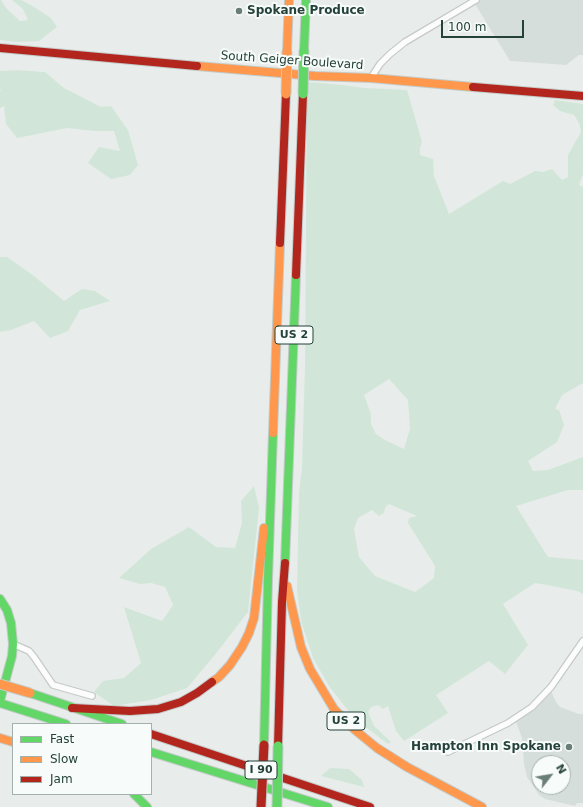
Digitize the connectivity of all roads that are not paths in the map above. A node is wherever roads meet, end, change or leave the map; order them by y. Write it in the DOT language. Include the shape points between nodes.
graph roads {
  1 [pos="289,0"];
  2 [pos="307,0"];
  3 [pos="476,0"];
  4 [pos="0,48"];
  5 [pos="371,78"];
  6 [pos="583,96"];
  7 [pos="271,505"];
  8 [pos="285,575"];
  9 [pos="0,599"];
  10 [pos="583,641"];
  11 [pos="13,644"];
  12 [pos="0,684"];
  13 [pos="92,696"];
  14 [pos="0,702"];
  15 [pos="72,708"];
  16 [pos="63,723"];
  17 [pos="119,723"];
  18 [pos="152,734"];
  19 [pos="0,738"];
  20 [pos="12,742"];
  21 [pos="152,752"];
  22 [pos="448,752"];
  23 [pos="135,795"];
  24 [pos="147,807"];
  25 [pos="261,807"];
  26 [pos="277,807"];
  27 [pos="328,807"];
  28 [pos="370,807"];
  29 [pos="482,807"];
  1 -- 7 [label="main road, US 2, bridge"];
  2 -- 8 [label="main road, US 2, bridge"];
  3 -- 5 [label="street" via="405,42 380,64"];
  4 -- 5 [label="main road, South Geiger Boulevard" via="315,76"];
  5 -- 6 [label="main road, South Geiger Boulevard"];
  7 -- 15 [label="main road" via="263,535 254,618 242,647 219,677 181,702 158,709 130,711"];
  7 -- 25 [label="main road, US 2, bridge"];
  8 -- 26 [label="main road, US 2, bridge" via="282,602"];
  8 -- 29 [label="main road, US 2" via="301,647 322,692 334,709 377,748"];
  9 -- 11 [label="main road" via="11,623"];
  10 -- 22 [label="street" via="551,687 532,707 508,723"];
  11 -- 13 [label="street" via="34,657 53,685"];
  11 -- 14 [label="main road"];
  12 -- 15 [label="main road, bridge"];
  14 -- 16 [label="main road"];
  15 -- 17 [label="main road"];
  18 -- 28 [label="main road, I 90"];
  19 -- 20 [label="main road"];
  21 -- 27 [label="main road, I 90"];
  23 -- 24 [label="main road"];
}
